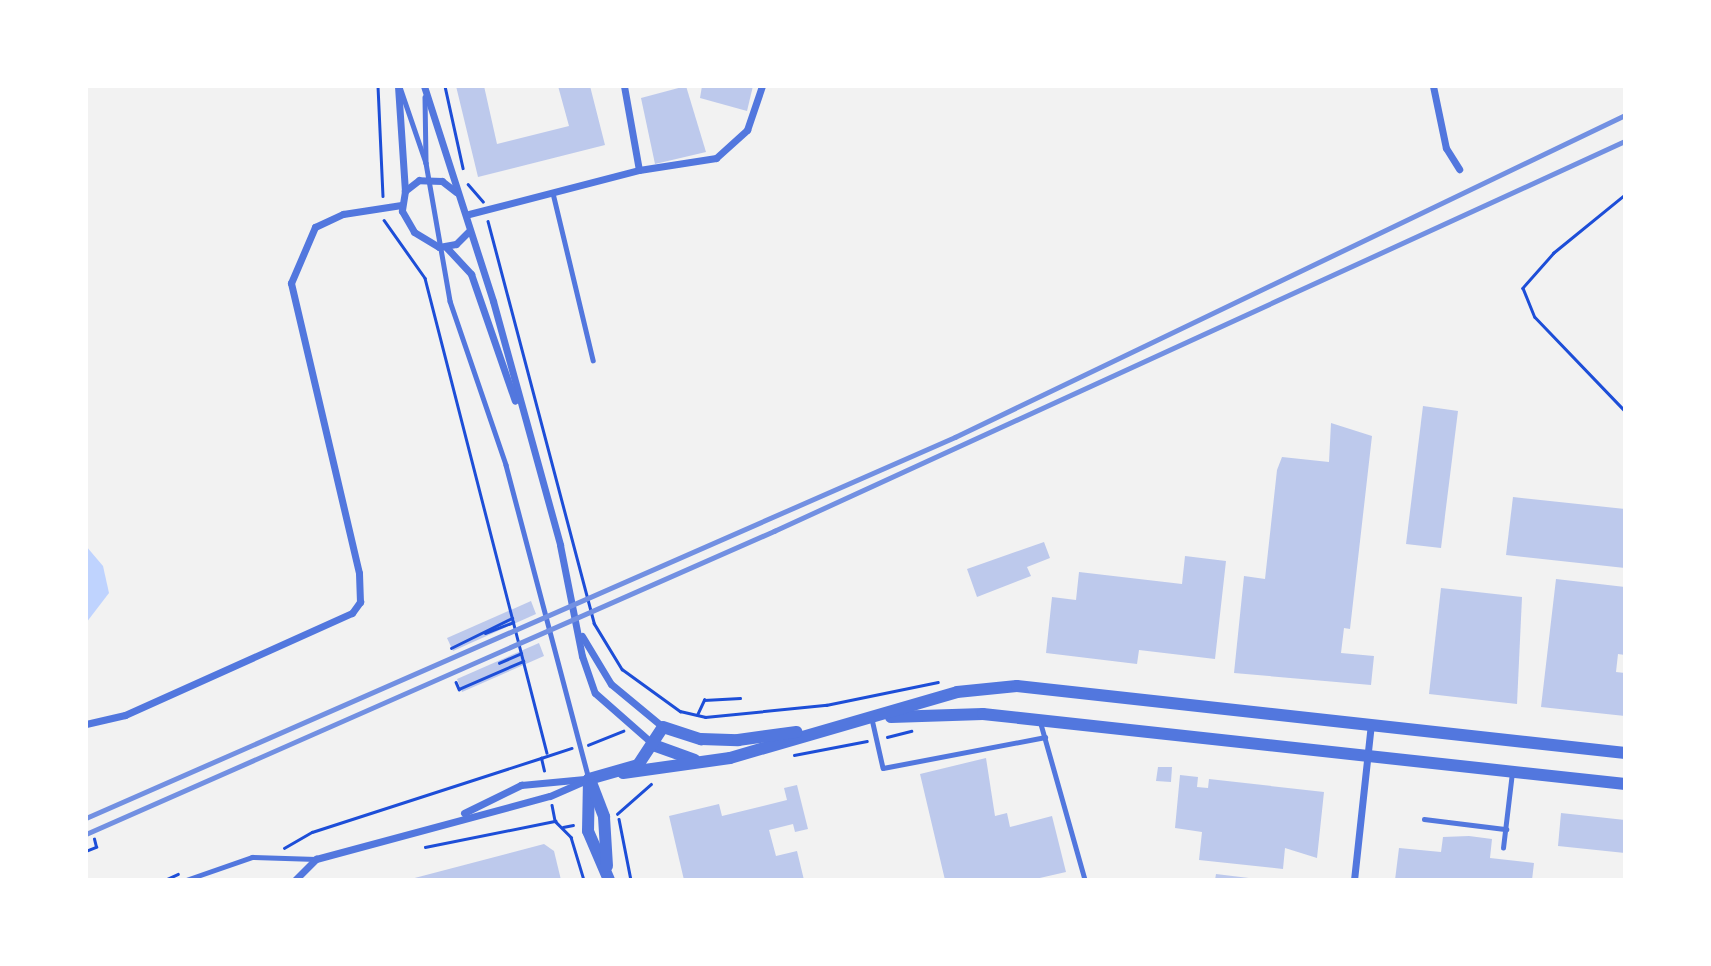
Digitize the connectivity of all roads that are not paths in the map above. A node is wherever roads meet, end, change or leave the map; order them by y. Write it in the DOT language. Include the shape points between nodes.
graph roads {
  1 [pos="398,86"];
  2 [pos="424,86"];
  3 [pos="624,86"];
  4 [pos="762,86"];
  5 [pos="1433,86"];
  6 [pos="426,163"];
  7 [pos="1459,169"];
  8 [pos="639,170"];
  9 [pos="429,179"];
  10 [pos="405,191"];
  11 [pos="457,192"];
  12 [pos="553,193"];
  13 [pos="401,205"];
  14 [pos="469,214"];
  15 [pos="468,232"];
  16 [pos="443,247"];
  17 [pos="593,360"];
  18 [pos="517,404"];
  19 [pos="580,633"];
  20 [pos="874,718"];
  21 [pos="1040,720"];
  22 [pos="86,724"];
  23 [pos="1371,724"];
  24 [pos="663,727"];
  25 [pos="818,730"];
  26 [pos="1045,737"];
  27 [pos="656,746"];
  28 [pos="1625,753"];
  29 [pos="1368,755"];
  30 [pos="695,760"];
  31 [pos="1512,771"];
  32 [pos="623,773"];
  33 [pos="589,779"];
  34 [pos="1625,784"];
  35 [pos="458,817"];
  36 [pos="1424,819"];
  37 [pos="1506,829"];
  38 [pos="1503,848"];
  39 [pos="316,859"];
  40 [pos="608,877"];
  41 [pos="186,880"];
  42 [pos="295,880"];
  43 [pos="1085,880"];
  44 [pos="1354,880"];
  1 -- 6 [label="lane"];
  1 -- 10 [label="street"];
  2 -- 6 [label="lane"];
  2 -- 11 [label="street"];
  3 -- 8 [label="street"];
  4 -- 8 [label="street" via="751,123 726,152"];
  5 -- 7 [label="street" via="1446,148"];
  6 -- 9 [label="lane"];
  8 -- 12 [label="street"];
  9 -- 10 [label="street"];
  9 -- 11 [label="street"];
  9 -- 16 [label="lane"];
  10 -- 13 [label="street"];
  11 -- 14 [label="street"];
  12 -- 14 [label="street"];
  12 -- 17 [label="lane"];
  13 -- 16 [label="street" via="414,232"];
  13 -- 22 [label="street" via="343,214 315,228 291,283 362,589 360,602 352,613 138,709"];
  14 -- 15 [label="street"];
  15 -- 16 [label="street"];
  15 -- 18 [label="street" via="493,301"];
  16 -- 18 [label="street" via="471,274"];
  16 -- 33 [label="lane"];
  18 -- 19 [label="street"];
  19 -- 24 [label="street" via="611,684"];
  19 -- 27 [label="street" via="595,693"];
  20 -- 21 [label="street" via="956,713"];
  20 -- 23 [label="street" via="957,692 1017,686"];
  20 -- 25 [label="street"];
  20 -- 26 [label="lane" via="883,768"];
  21 -- 26 [label="lane"];
  21 -- 29 [label="street"];
  23 -- 28 [label="street"];
  23 -- 29 [label="street"];
  24 -- 25 [label="street" via="701,739"];
  24 -- 27 [label="street"];
  25 -- 30 [label="street" via="730,758"];
  26 -- 43 [label="lane"];
  27 -- 30 [label="street"];
  27 -- 32 [label="street"];
  29 -- 31 [label="street"];
  29 -- 44 [label="street"];
  30 -- 32 [label="street"];
  31 -- 34 [label="street"];
  31 -- 37 [label="lane"];
  32 -- 33 [label="street"];
  33 -- 35 [label="street" via="550,796"];
  33 -- 35 [label="street" via="522,785"];
  33 -- 40 [label="street" via="604,817"];
  33 -- 40 [label="street" via="587,822"];
  35 -- 39 [label="street"];
  36 -- 37 [label="lane"];
  37 -- 38 [label="lane"];
  39 -- 41 [label="lane" via="277,855 241,859"];
  39 -- 42 [label="street"];
}
